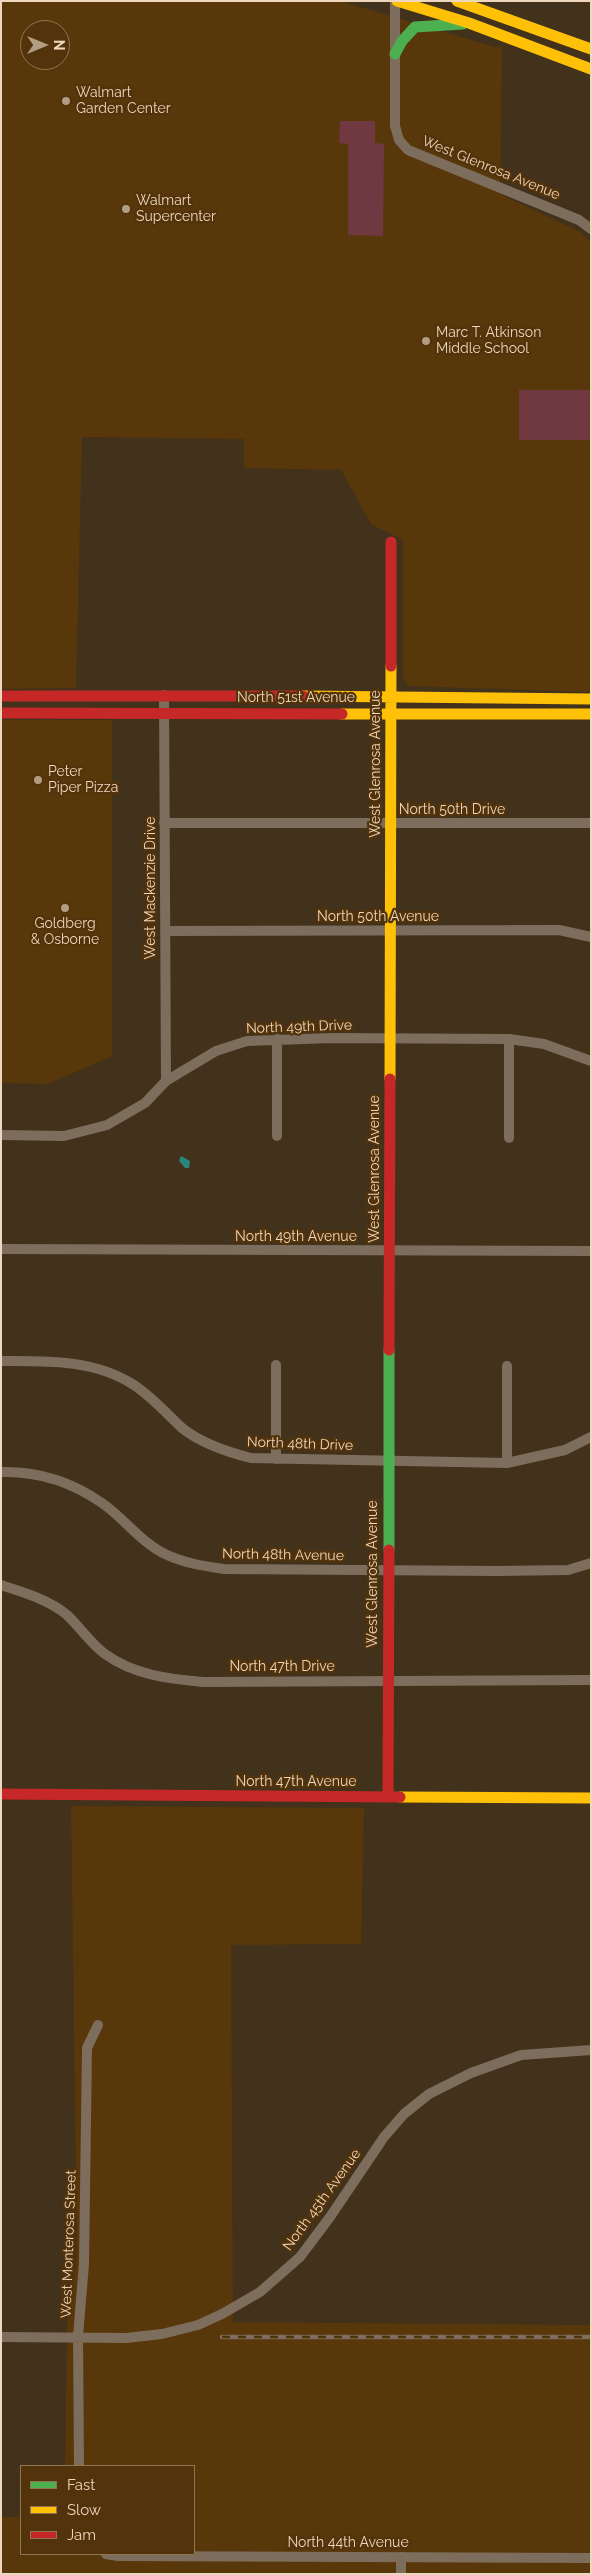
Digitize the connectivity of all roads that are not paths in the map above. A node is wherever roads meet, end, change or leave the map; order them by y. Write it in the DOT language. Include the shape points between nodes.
graph roads {
  1 [pos="396,1"];
  2 [pos="457,1"];
  3 [pos="469,23"];
  4 [pos="591,50"];
  5 [pos="395,54"];
  6 [pos="591,69"];
  7 [pos="591,229"];
  8 [pos="391,542"];
  9 [pos="164,695"];
  10 [pos="1,696"];
  11 [pos="391,696"];
  12 [pos="591,700"];
  13 [pos="1,713"];
  14 [pos="164,713"];
  15 [pos="391,713"];
  16 [pos="591,714"];
  17 [pos="164,823"];
  18 [pos="591,823"];
  19 [pos="391,824"];
  20 [pos="165,931"];
  21 [pos="390,932"];
  22 [pos="591,937"];
  23 [pos="277,1039"];
  24 [pos="390,1039"];
  25 [pos="509,1039"];
  26 [pos="591,1061"];
  27 [pos="166,1081"];
  28 [pos="1,1135"];
  29 [pos="277,1136"];
  30 [pos="509,1138"];
  31 [pos="1,1249"];
  32 [pos="389,1251"];
  33 [pos="591,1251"];
  34 [pos="1,1361"];
  35 [pos="276,1365"];
  36 [pos="507,1366"];
  37 [pos="591,1437"];
  38 [pos="276,1459"];
  39 [pos="389,1461"];
  40 [pos="506,1463"];
  41 [pos="1,1472"];
  42 [pos="591,1563"];
  43 [pos="388,1571"];
  44 [pos="1,1585"];
  45 [pos="591,1680"];
  46 [pos="388,1681"];
  47 [pos="1,1794"];
  48 [pos="388,1797"];
  49 [pos="591,1798"];
  50 [pos="98,2025"];
  51 [pos="591,2050"];
  52 [pos="78,2336"];
  53 [pos="1,2337"];
  54 [pos="79,2465"];
  55 [pos="112,2555"];
  56 [pos="401,2557"];
  57 [pos="591,2558"];
  58 [pos="401,2574"];
  1 -- 3 [label="street"];
  1 -- 5 [label="street, West Glenrosa Avenue"];
  2 -- 4 [label="street"];
  3 -- 5 [label="street" via="412,26 401,39"];
  3 -- 6 [label="street"];
  5 -- 7 [label="street, West Glenrosa Avenue" via="395,126 399,140 408,150 579,220"];
  8 -- 11 [label="street, West Glenrosa Avenue"];
  9 -- 10 [label="street, North 51st Avenue"];
  9 -- 11 [label="street, North 51st Avenue"];
  9 -- 14 [label="street, West Mackenzie Drive"];
  11 -- 12 [label="street, North 51st Avenue"];
  11 -- 15 [label="street, West Glenrosa Avenue"];
  13 -- 14 [label="street, North 51st Avenue"];
  14 -- 15 [label="street, North 51st Avenue"];
  14 -- 17 [label="street, West Mackenzie Drive"];
  15 -- 16 [label="street, North 51st Avenue"];
  15 -- 19 [label="street, West Glenrosa Avenue"];
  17 -- 19 [label="street, North 50th Drive"];
  17 -- 20 [label="street, West Mackenzie Drive"];
  18 -- 19 [label="street, North 50th Drive"];
  19 -- 21 [label="street, West Glenrosa Avenue"];
  20 -- 21 [label="street, North 50th Avenue"];
  20 -- 27 [label="street, West Mackenzie Drive"];
  21 -- 22 [label="street, North 50th Avenue" via="560,930"];
  21 -- 24 [label="street, West Glenrosa Avenue"];
  23 -- 24 [label="street, North 49th Drive"];
  23 -- 27 [label="street, North 49th Drive" via="247,1041 216,1051"];
  23 -- 29 [label="street"];
  24 -- 25 [label="street, North 49th Drive"];
  24 -- 32 [label="street, West Glenrosa Avenue"];
  25 -- 26 [label="street, North 49th Drive" via="544,1044"];
  25 -- 30 [label="street"];
  27 -- 28 [label="street, North 49th Drive" via="145,1103 107,1125 64,1136"];
  31 -- 32 [label="street, North 49th Avenue"];
  32 -- 33 [label="street, North 49th Avenue"];
  32 -- 39 [label="street, West Glenrosa Avenue"];
  34 -- 38 [label="street, North 48th Drive" via="76,1364 108,1372 133,1384 184,1429 217,1448 251,1458"];
  35 -- 38 [label="street"];
  36 -- 40 [label="street"];
  37 -- 40 [label="street, North 48th Drive" via="565,1450"];
  38 -- 39 [label="street, North 48th Drive"];
  39 -- 40 [label="street, North 48th Drive"];
  39 -- 43 [label="street, West Glenrosa Avenue"];
  41 -- 43 [label="street, North 48th Avenue" via="23,1471 52,1477 102,1503 163,1553 192,1565 224,1569"];
  42 -- 43 [label="street, North 48th Avenue" via="568,1570"];
  43 -- 46 [label="street, West Glenrosa Avenue"];
  44 -- 46 [label="street, North 47th Drive" via="28,1593 66,1614 104,1653 131,1668 163,1679 203,1682"];
  45 -- 46 [label="street, North 47th Drive"];
  46 -- 48 [label="street, West Glenrosa Avenue"];
  47 -- 48 [label="street, North 47th Avenue"];
  48 -- 49 [label="street, North 47th Avenue"];
  50 -- 52 [label="street, West Monterosa Street" via="87,2048 84,2264"];
  51 -- 52 [label="street, North 45th Avenue" via="521,2055 471,2073 429,2094 404,2114 384,2137 300,2256 274,2281 236,2306 198,2325 162,2334 126,2338"];
  52 -- 53 [label="street, North 45th Avenue"];
  52 -- 54 [label="street, West Monterosa Street"];
  55 -- 56 [label="street, North 44th Avenue"];
  56 -- 57 [label="street, North 44th Avenue"];
  56 -- 58 [label="street"];
}
